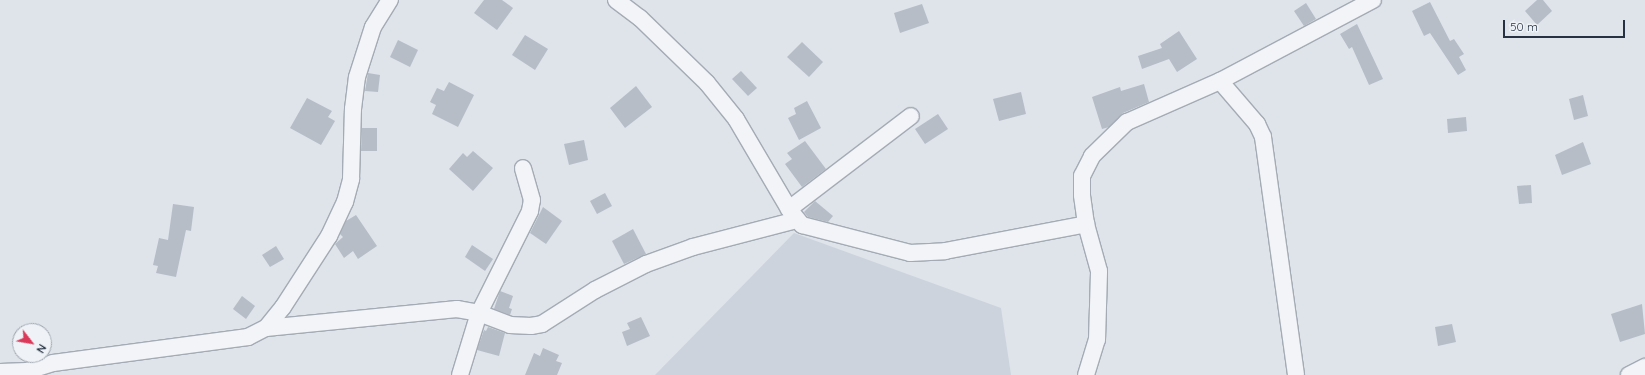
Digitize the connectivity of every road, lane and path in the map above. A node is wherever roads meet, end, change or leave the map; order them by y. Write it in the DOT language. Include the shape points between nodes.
graph roads {
  1 [pos="390,0"];
  2 [pos="616,0"];
  3 [pos="1373,0"];
  4 [pos="1220,81"];
  5 [pos="911,116"];
  6 [pos="523,168"];
  7 [pos="793,214"];
  8 [pos="1086,224"];
  9 [pos="479,313"];
  10 [pos="266,328"];
  11 [pos="1645,367"];
  12 [pos="0,372"];
  13 [pos="27,373"];
  14 [pos="460,375"];
  15 [pos="1086,375"];
  16 [pos="1296,375"];
  17 [pos="1629,375"];
  1 -- 10 [label="street" via="373,27 357,77 353,109 351,179 345,202 329,236 283,307"];
  2 -- 7 [label="street" via="640,18 707,83 736,119"];
  3 -- 4 [label="street"];
  4 -- 8 [label="street" via="1128,122 1092,156 1082,176"];
  4 -- 16 [label="street" via="1257,124 1263,137"];
  5 -- 7 [label="street"];
  6 -- 9 [label="street" via="532,200 530,211"];
  7 -- 8 [label="street" via="802,225 910,253 945,251"];
  7 -- 9 [label="street" via="646,264 595,290 542,324 510,325"];
  8 -- 15 [label="street" via="1099,271 1097,340"];
  9 -- 10 [label="street" via="457,309"];
  9 -- 14 [label="street"];
  10 -- 13 [label="street" via="248,337 53,363"];
  11 -- 17 [label="street"];
  12 -- 13 [label="street"];
}
